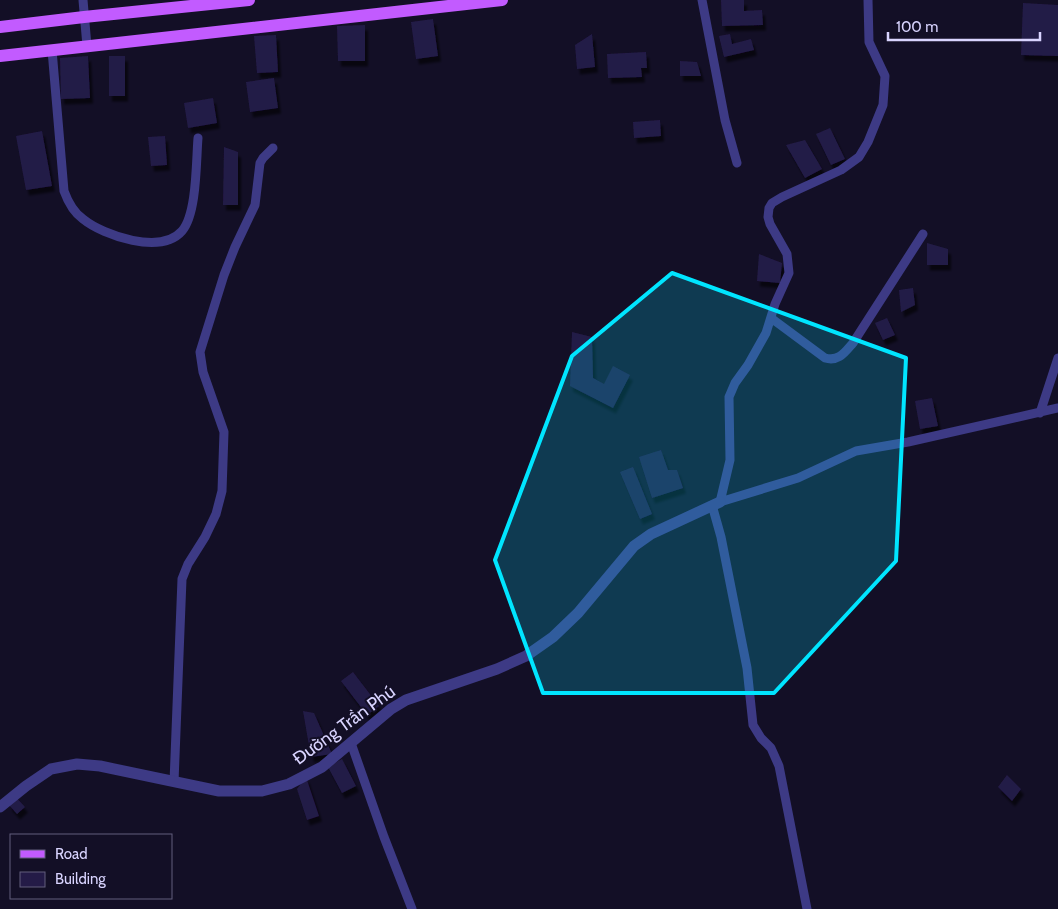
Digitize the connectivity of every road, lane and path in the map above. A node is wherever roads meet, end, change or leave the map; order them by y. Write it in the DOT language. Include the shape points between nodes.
graph roads {
  1 [pos="83,0"];
  2 [pos="249,0"];
  3 [pos="502,0"];
  4 [pos="702,0"];
  5 [pos="868,0"];
  6 [pos="84,17"];
  7 [pos="0,27"];
  8 [pos="87,46"];
  9 [pos="52,50"];
  10 [pos="0,56"];
  11 [pos="198,138"];
  12 [pos="273,148"];
  13 [pos="738,163"];
  14 [pos="923,234"];
  15 [pos="771,318"];
  16 [pos="1058,358"];
  17 [pos="1058,408"];
  18 [pos="1040,413"];
  19 [pos="716,504"];
  20 [pos="351,743"];
  21 [pos="174,782"];
  22 [pos="0,807"];
  23 [pos="412,909"];
  24 [pos="807,909"];
  1 -- 6 [label="street"];
  2 -- 6 [label="main road"];
  3 -- 8 [label="main road"];
  4 -- 13 [label="street" via="725,120"];
  5 -- 15 [label="street" via="869,42 885,76 882,104 859,157 841,170 782,197 769,208 770,224 785,249 789,268"];
  6 -- 7 [label="main road"];
  6 -- 8 [label="street"];
  8 -- 9 [label="main road"];
  9 -- 10 [label="main road"];
  9 -- 11 [label="street" via="64,191 73,209 99,229 139,242 154,243 181,232 191,210"];
  12 -- 21 [label="street" via="260,162 254,205 227,268 200,352 202,372 224,432 222,491 216,514 182,579"];
  14 -- 15 [label="street" via="853,343 841,356 831,360 825,358"];
  15 -- 19 [label="street" via="766,333 729,397 730,460"];
  16 -- 18 [label="street"];
  17 -- 18 [label="street"];
  18 -- 19 [label="street" via="856,451 798,478"];
  19 -- 20 [label="street, Đường Trần Phú" via="651,534 634,546 578,613 532,652 497,669 406,700"];
  19 -- 24 [label="street" via="750,690 753,725 771,748 779,766"];
  20 -- 21 [label="street, Đường Trần Phú" via="303,778 262,792 219,791"];
  20 -- 23 [label="street"];
  21 -- 22 [label="street, Đường Trần Phú" via="88,764 69,765 39,776"];
}
